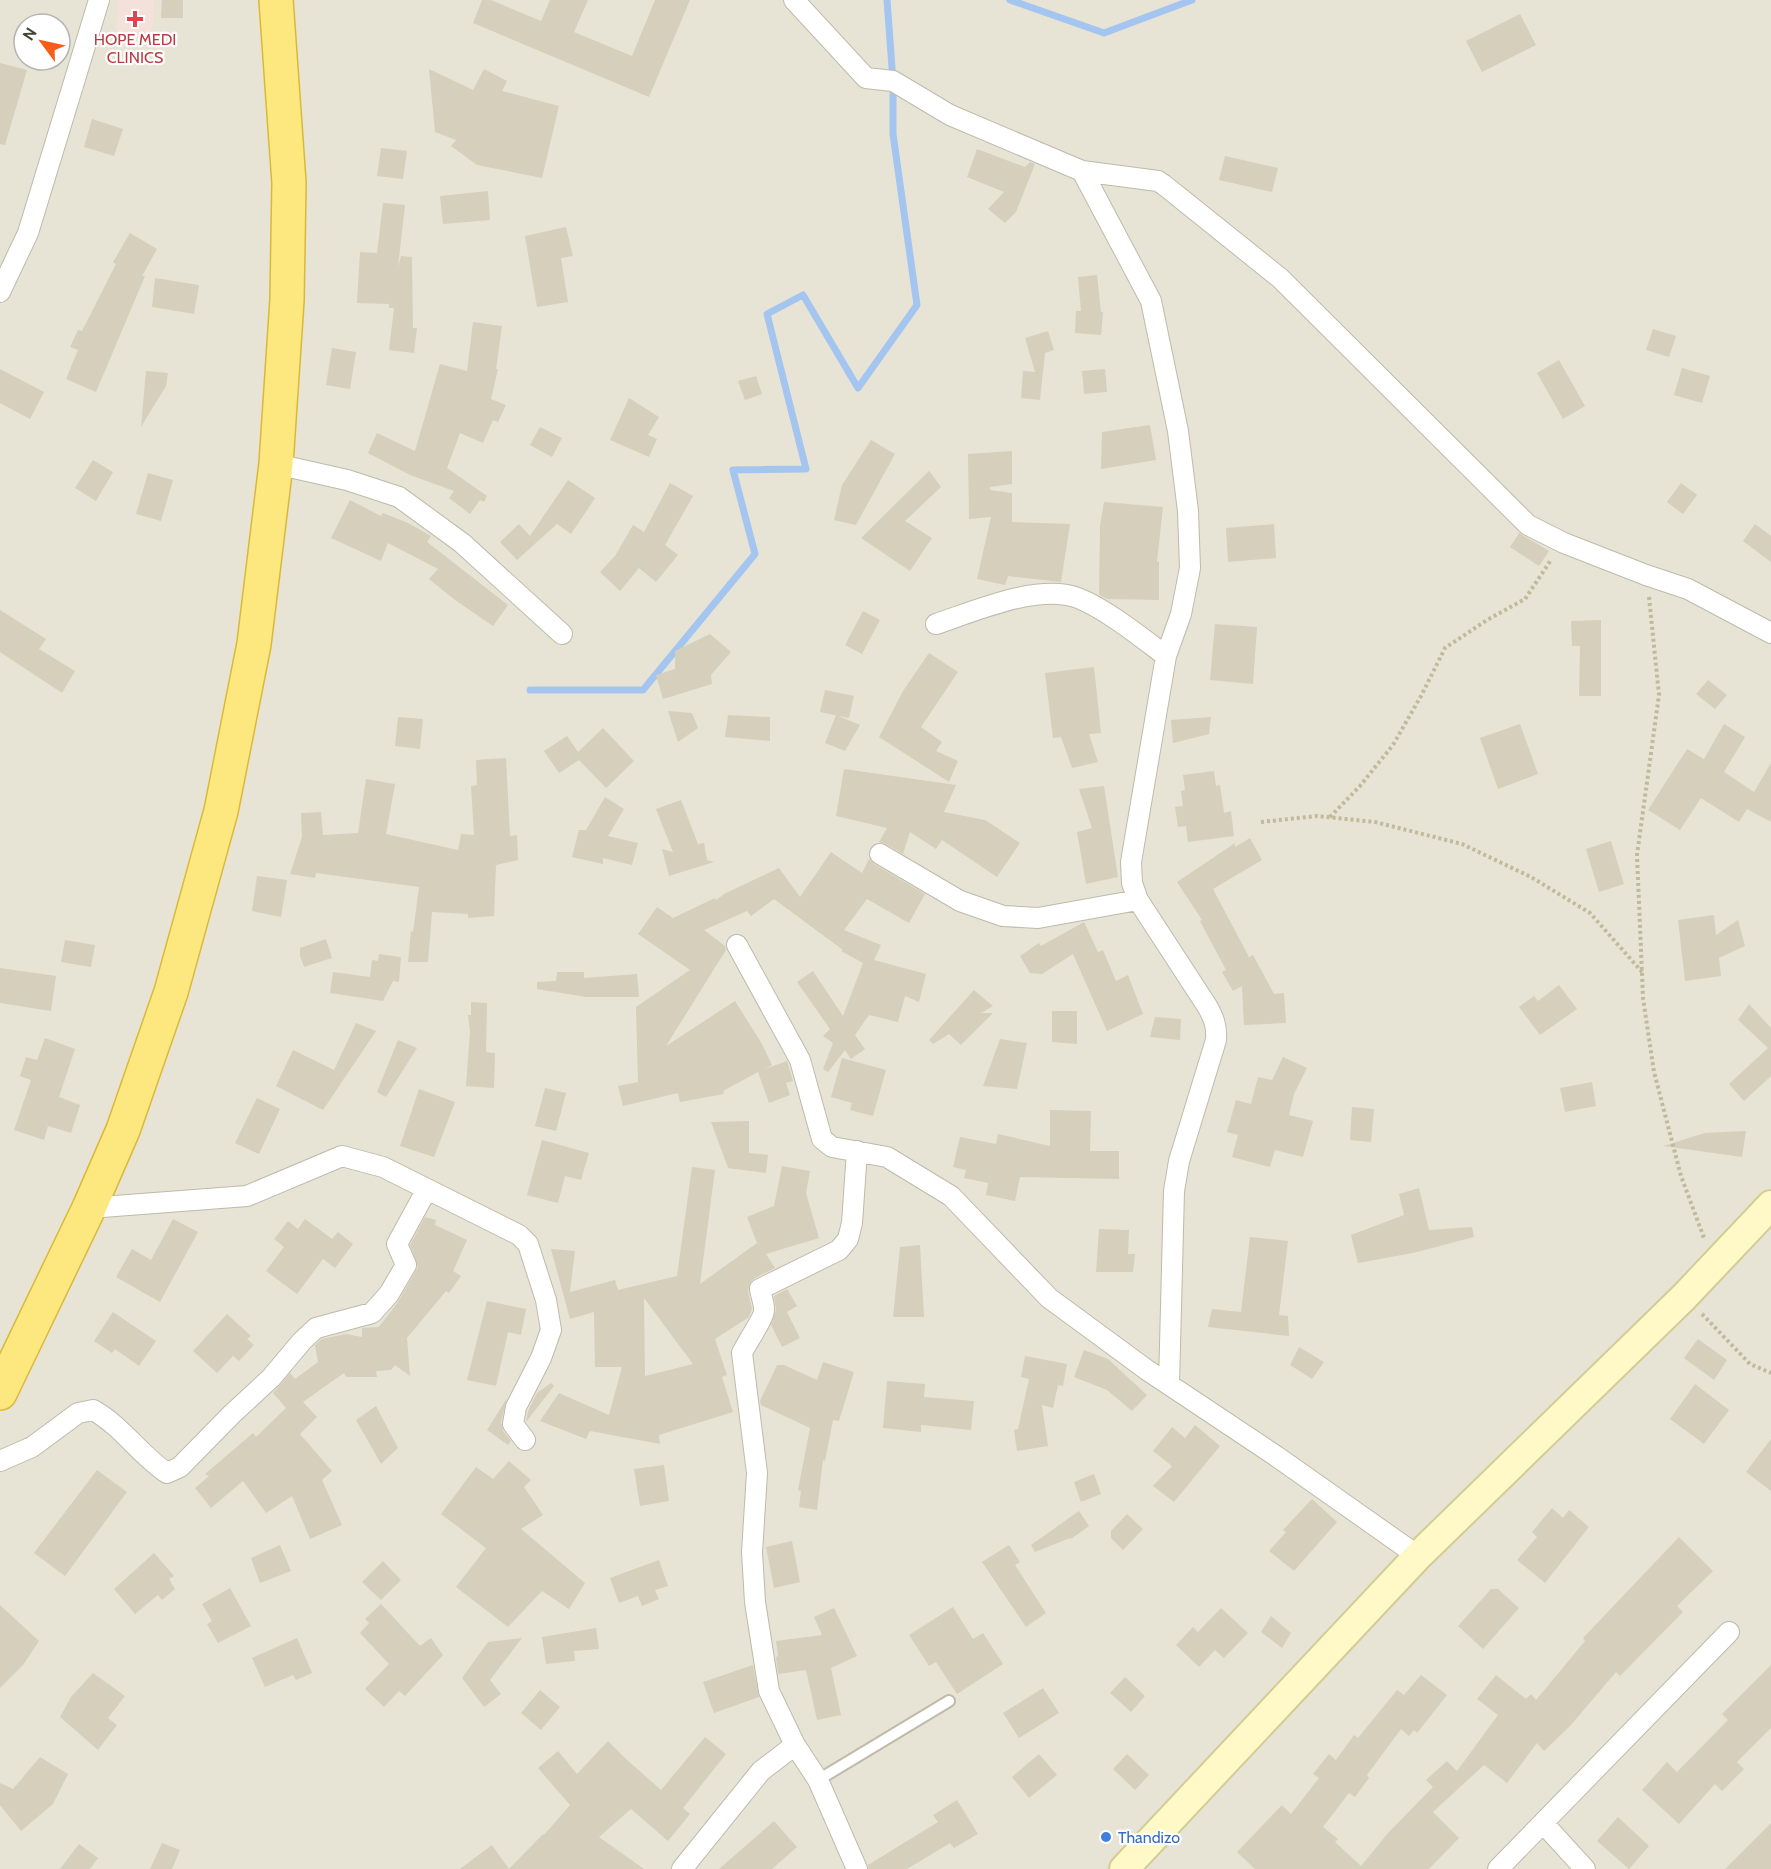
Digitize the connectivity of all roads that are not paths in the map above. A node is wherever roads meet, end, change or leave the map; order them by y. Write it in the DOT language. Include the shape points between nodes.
graph roads {
  1 [pos="99,0"];
  2 [pos="276,0"];
  3 [pos="794,0"];
  4 [pos="1082,171"];
  5 [pos="0,291"];
  6 [pos="276,464"];
  7 [pos="936,624"];
  8 [pos="1771,633"];
  9 [pos="562,634"];
  10 [pos="1166,656"];
  11 [pos="880,854"];
  12 [pos="1138,900"];
  13 [pos="736,945"];
  14 [pos="857,1151"];
  15 [pos="427,1190"];
  16 [pos="1771,1205"];
  17 [pos="89,1208"];
  18 [pos="1169,1384"];
  19 [pos="0,1393"];
  20 [pos="525,1440"];
  21 [pos="0,1461"];
  22 [pos="1418,1556"];
  23 [pos="1729,1632"];
  24 [pos="949,1701"];
  25 [pos="795,1745"];
  26 [pos="818,1780"];
  27 [pos="1543,1823"];
  28 [pos="682,1869"];
  29 [pos="857,1869"];
  30 [pos="1124,1869"];
  31 [pos="1498,1869"];
  32 [pos="1585,1869"];
  1 -- 5 [label="street" via="28,233"];
  2 -- 6 [label="highway" via="289,183 287,300"];
  3 -- 4 [label="street" via="866,78 893,81 950,115"];
  4 -- 8 [label="street" via="1164,185 1280,278 1528,525 1564,543 1688,589"];
  4 -- 10 [label="street" via="1151,301 1178,431 1190,568 1181,614"];
  6 -- 9 [label="street" via="399,497 462,543"];
  6 -- 17 [label="highway" via="254,644 221,811 171,992 123,1130"];
  7 -- 10 [label="street" via="1013,598 1058,594 1078,598"];
  10 -- 12 [label="street" via="1131,862"];
  11 -- 12 [label="street" via="960,901 1003,916 1038,918"];
  12 -- 18 [label="street" via="1207,1006 1216,1032 1174,1191"];
  13 -- 14 [label="street" via="800,1060 822,1139 832,1147"];
  14 -- 18 [label="street" via="887,1157 951,1196 1049,1298"];
  14 -- 25 [label="street" via="848,1239 839,1250 760,1289 763,1317 742,1353 757,1473 752,1552 755,1602 769,1691"];
  15 -- 17 [label="street" via="382,1167 342,1156 247,1196"];
  15 -- 20 [label="street" via="519,1235 528,1244 551,1330 516,1407 513,1425"];
  15 -- 21 [label="street" via="397,1244 406,1265 372,1313 316,1328 180,1467 167,1473 110,1419 93,1410 78,1413 32,1447"];
  16 -- 22 [label="main road" via="1684,1297"];
  17 -- 19 [label="highway"];
  18 -- 22 [label="street"];
  22 -- 30 [label="main road"];
  23 -- 27 [label="street"];
  24 -- 26 [label="lane"];
  25 -- 26 [label="street"];
  25 -- 28 [label="street" via="761,1772"];
  26 -- 29 [label="street"];
  27 -- 31 [label="street"];
  27 -- 32 [label="street"];
}
